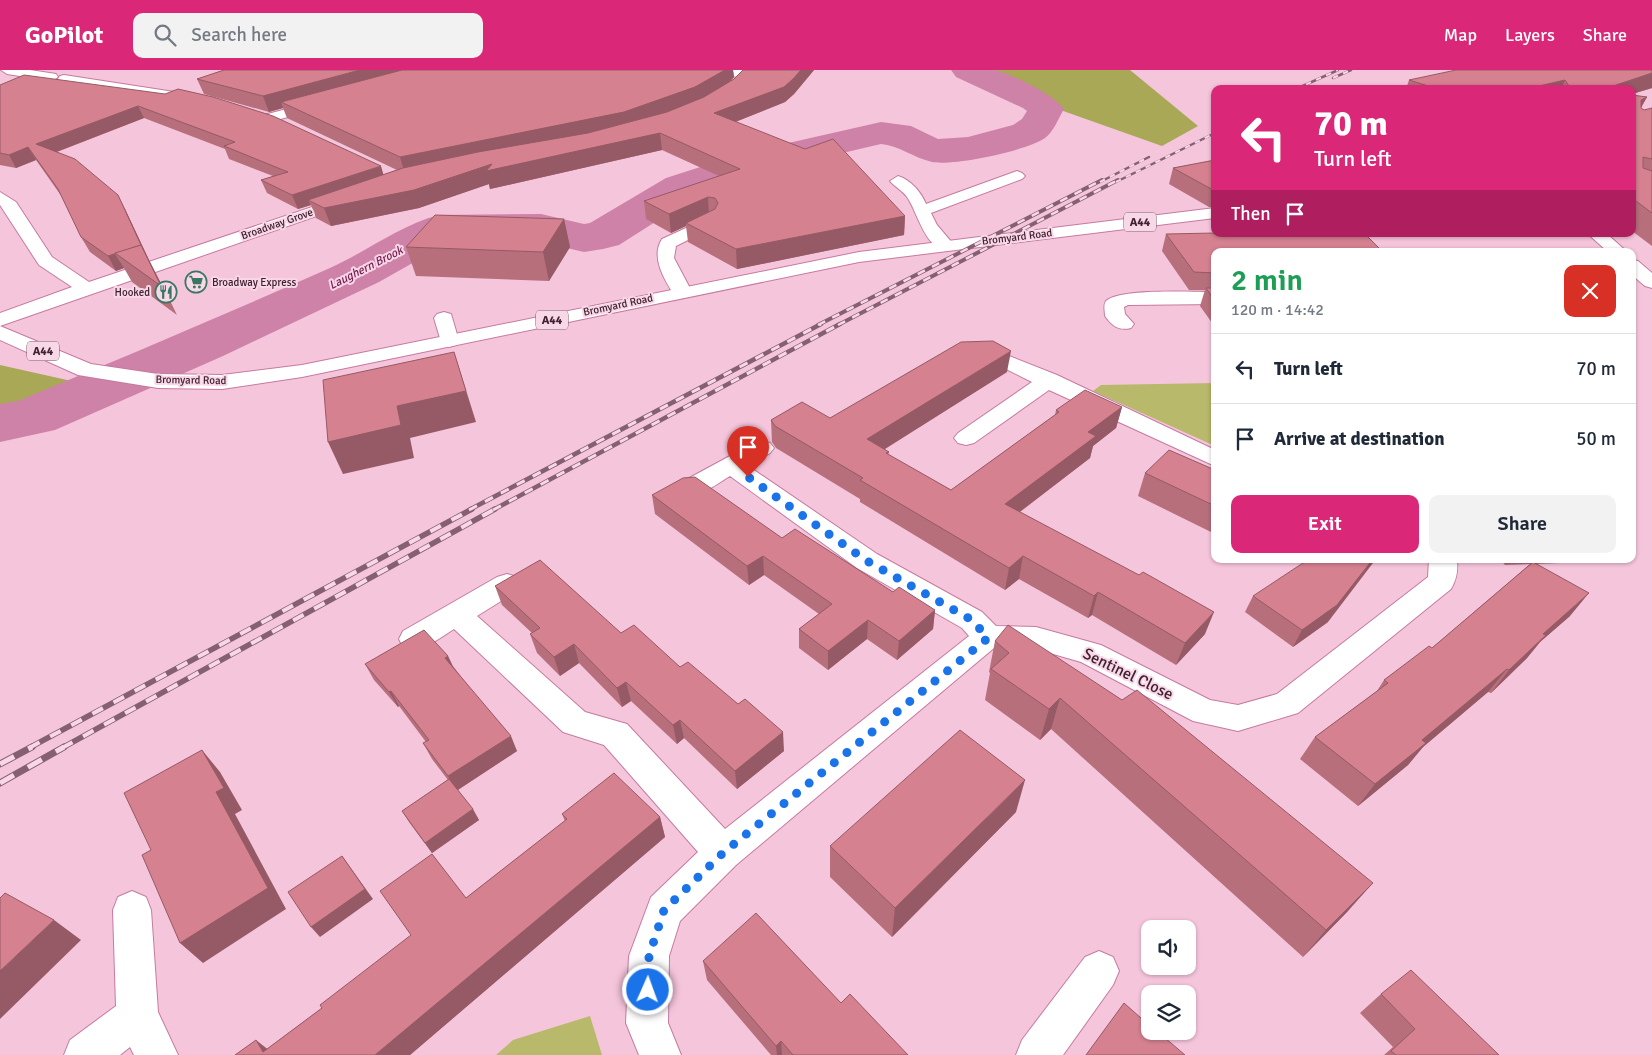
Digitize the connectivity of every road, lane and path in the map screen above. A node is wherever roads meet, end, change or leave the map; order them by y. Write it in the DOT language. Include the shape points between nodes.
graph roads {
  1 [pos="7,70"];
  2 [pos="717,70"];
  3 [pos="750,72"];
  4 [pos="202,87"];
  5 [pos="730,90"];
  6 [pos="188,98"];
  7 [pos="336,100"];
  8 [pos="207,102"];
  9 [pos="252,112"];
  10 [pos="269,118"];
  11 [pos="287,126"];
  12 [pos="1018,176"];
  13 [pos="898,181"];
  14 [pos="366,194"];
  15 [pos="0,197"];
  16 [pos="921,209"];
  17 [pos="1211,213"];
  18 [pos="710,222"];
  19 [pos="1601,237"];
  20 [pos="945,245"];
  21 [pos="1613,248"];
  22 [pos="1636,268"];
  23 [pos="1153,277"];
  24 [pos="1652,282"];
  25 [pos="87,289"];
  26 [pos="682,292"];
  27 [pos="1211,298"];
  28 [pos="1165,299"];
  29 [pos="444,318"];
  30 [pos="0,320"];
  31 [pos="1124,324"];
  32 [pos="0,332"];
  33 [pos="450,341"];
  34 [pos="999,358"];
  35 [pos="1049,380"];
  36 [pos="966,438"];
  37 [pos="762,448"];
  38 [pos="1211,457"];
  39 [pos="733,467"];
  40 [pos="691,488"];
  41 [pos="1444,563"];
  42 [pos="507,584"];
  43 [pos="456,614"];
  44 [pos="988,638"];
  45 [pos="414,639"];
  46 [pos="723,853"];
  47 [pos="132,910"];
  48 [pos="1099,971"];
  49 [pos="138,1016"];
  50 [pos="85,1055"];
  51 [pos="157,1055"];
  52 [pos="660,1055"];
  53 [pos="1037,1055"];
  1 -- 6 [label="street"];
  2 -- 3 [label="street"];
  3 -- 5 [label="street"];
  4 -- 6 [label="street"];
  6 -- 8 [label="street"];
  7 -- 10 [label="street"];
  9 -- 10 [label="street"];
  10 -- 11 [label="street"];
  12 -- 16 [label="street" via="932,208"];
  13 -- 16 [label="street" via="914,194"];
  14 -- 25 [label="street, Broadway Grove" via="276,225 280,232 274,237 188,268 164,271 150,267"];
  15 -- 25 [label="street" via="10,205 45,261"];
  16 -- 20 [label="street" via="929,227"];
  17 -- 20 [label="street, Bromyard Road / A44"];
  18 -- 26 [label="street" via="668,243 665,258"];
  19 -- 21 [label="street"];
  20 -- 26 [label="street, Bromyard Road / A44" via="858,257"];
  22 -- 24 [label="street"];
  23 -- 28 [label="street"];
  25 -- 30 [label="street"];
  26 -- 33 [label="street, Bromyard Road / A44"];
  27 -- 28 [label="street"];
  28 -- 31 [label="street" via="1124,299 1114,304 1115,316"];
  29 -- 33 [label="street"];
  32 -- 33 [label="street, Bromyard Road / A44" via="86,370 158,381 222,382 284,374"];
  34 -- 35 [label="street"];
  35 -- 36 [label="street"];
  35 -- 38 [label="street"];
  37 -- 39 [label="street"];
  39 -- 40 [label="street"];
  39 -- 44 [label="street" via="867,561 972,620"];
  41 -- 44 [label="street, Sentinel Close" via="1441,582 1287,704 1238,718 1204,712 1090,653 1036,638"];
  42 -- 43 [label="street"];
  43 -- 45 [label="street"];
  43 -- 46 [label="street" via="575,723 615,734"];
  44 -- 46 [label="street"];
  46 -- 52 [label="street" via="664,910 649,956 647,1023"];
  47 -- 49 [label="street"];
  48 -- 53 [label="street"];
  49 -- 50 [label="street"];
  49 -- 51 [label="street"];
}
